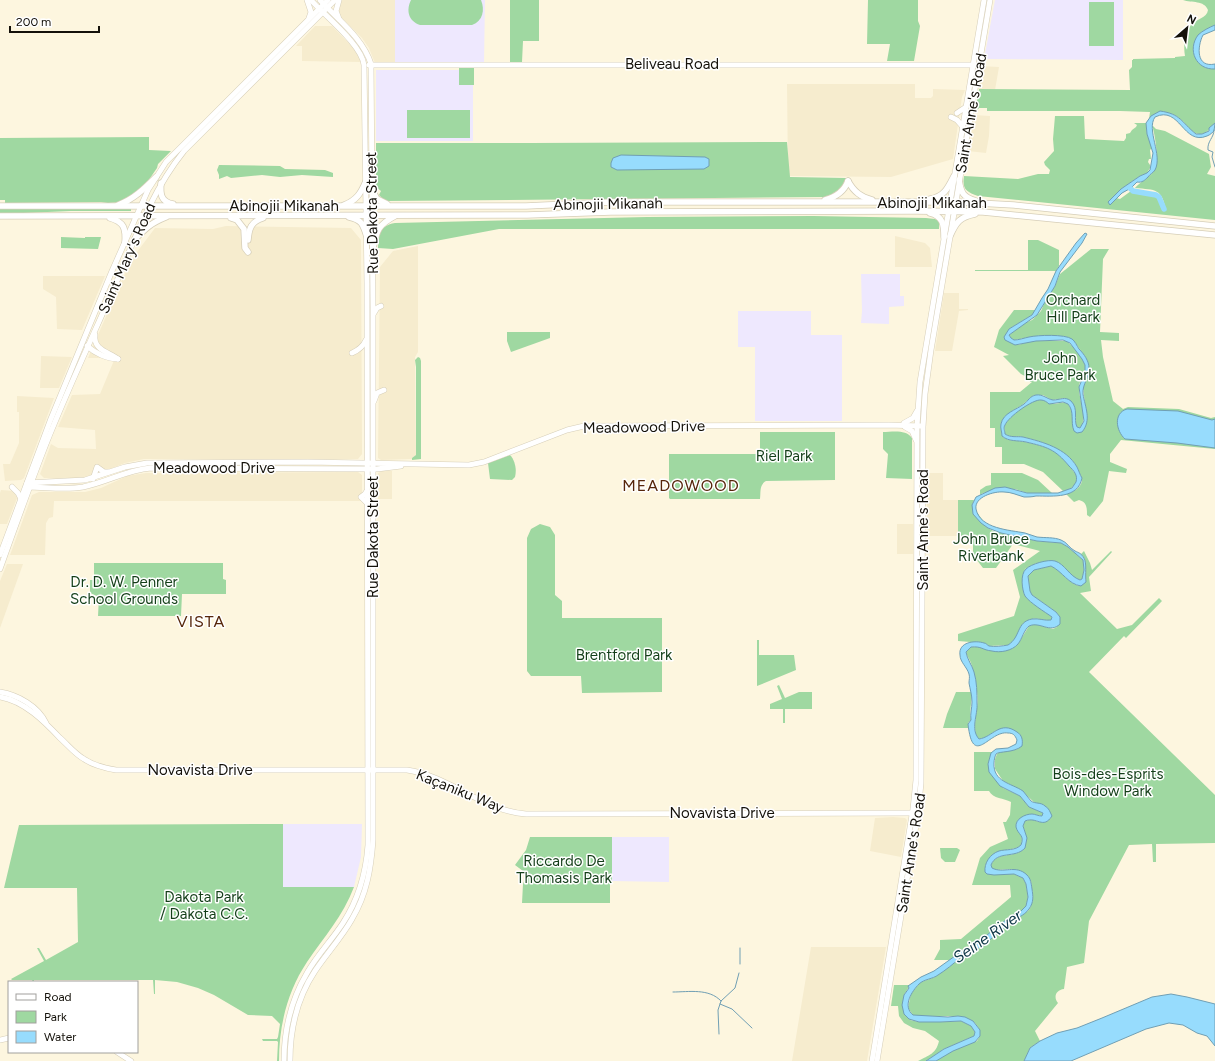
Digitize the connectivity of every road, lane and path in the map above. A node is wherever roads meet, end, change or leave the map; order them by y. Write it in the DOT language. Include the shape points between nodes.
graph roads {
  1 [pos="307,0"];
  2 [pos="311,0"];
  3 [pos="328,0"];
  4 [pos="335,0"];
  5 [pos="339,0"];
  6 [pos="984,0"];
  7 [pos="990,0"];
  8 [pos="324,4"];
  9 [pos="321,11"];
  10 [pos="309,19"];
  11 [pos="340,22"];
  12 [pos="371,64"];
  13 [pos="364,65"];
  14 [pos="976,65"];
  15 [pos="966,106"];
  16 [pos="957,113"];
  17 [pos="951,117"];
  18 [pos="963,127"];
  19 [pos="368,149"];
  20 [pos="156,177"];
  21 [pos="957,178"];
  22 [pos="366,181"];
  23 [pos="161,183"];
  24 [pos="372,190"];
  25 [pos="819,202"];
  26 [pos="878,202"];
  27 [pos="914,202"];
  28 [pos="953,202"];
  29 [pos="982,203"];
  30 [pos="0,206"];
  31 [pos="113,206"];
  32 [pos="140,206"];
  33 [pos="183,206"];
  34 [pos="339,206"];
  35 [pos="370,206"];
  36 [pos="397,206"];
  37 [pos="149,207"];
  38 [pos="916,211"];
  39 [pos="951,211"];
  40 [pos="983,212"];
  41 [pos="341,215"];
  42 [pos="370,215"];
  43 [pos="396,215"];
  44 [pos="0,216"];
  45 [pos="104,216"];
  46 [pos="136,216"];
  47 [pos="145,216"];
  48 [pos="170,216"];
  49 [pos="227,216"];
  50 [pos="267,216"];
  51 [pos="1215,226"];
  52 [pos="1215,235"];
  53 [pos="947,236"];
  54 [pos="367,237"];
  55 [pos="135,239"];
  56 [pos="125,243"];
  57 [pos="373,248"];
  58 [pos="381,306"];
  59 [pos="373,316"];
  60 [pos="95,331"];
  61 [pos="367,335"];
  62 [pos="84,339"];
  63 [pos="88,348"];
  64 [pos="928,350"];
  65 [pos="78,353"];
  66 [pos="352,353"];
  67 [pos="82,361"];
  68 [pos="74,363"];
  69 [pos="78,369"];
  70 [pos="373,382"];
  71 [pos="918,404"];
  72 [pos="373,408"];
  73 [pos="903,425"];
  74 [pos="920,425"];
  75 [pos="917,445"];
  76 [pos="367,450"];
  77 [pos="358,463"];
  78 [pos="370,466"];
  79 [pos="354,468"];
  80 [pos="37,469"];
  81 [pos="110,472"];
  82 [pos="367,477"];
  83 [pos="93,479"];
  84 [pos="51,482"];
  85 [pos="29,485"];
  86 [pos="12,487"];
  87 [pos="21,499"];
  88 [pos="0,555"];
  89 [pos="920,556"];
  90 [pos="0,569"];
  91 [pos="0,692"];
  92 [pos="0,696"];
  93 [pos="46,724"];
  94 [pos="370,769"];
  95 [pos="915,813"];
  96 [pos="526,814"];
  97 [pos="908,835"];
  98 [pos="914,839"];
  99 [pos="119,1053"];
  100 [pos="131,1061"];
  101 [pos="284,1061"];
  102 [pos="290,1061"];
  103 [pos="872,1061"];
  104 [pos="877,1061"];
  1 -- 10 [label="main road" via="311,12"];
  2 -- 9 [label="main road, Rue Dakota Street"];
  3 -- 8 [label="main road, Saint Mary's Road"];
  4 -- 8 [label="main road, Saint Mary's Road"];
  5 -- 11 [label="main road" via="336,11"];
  6 -- 14 [label="main road, Saint Anne's Road"];
  7 -- 14 [label="main road, Saint Anne's Road"];
  8 -- 9 [label="main road, Saint Mary's Road"];
  8 -- 11 [label="main road, Rue Dakota Street"];
  9 -- 10 [label="main road, Saint Mary's Road"];
  9 -- 13 [label="main road, Rue Dakota Street" via="357,47 364,59"];
  9 -- 23 [label="main road, Saint Mary's Road" via="184,151"];
  10 -- 20 [label="main road, Saint Mary's Road" via="166,162"];
  11 -- 12 [label="main road, Rue Dakota Street" via="363,46"];
  12 -- 13 [label="main road, Beliveau Road"];
  12 -- 14 [label="main road, Beliveau Road"];
  12 -- 19 [label="main road, Rue Dakota Street"];
  13 -- 19 [label="main road, Rue Dakota Street"];
  14 -- 15 [label="main road, Saint Anne's Road"];
  14 -- 21 [label="main road, Saint Anne's Road"];
  15 -- 16 [label="main road"];
  15 -- 18 [label="main road, Saint Anne's Road"];
  17 -- 18 [label="main road" via="956,118"];
  18 -- 21 [label="main road, Saint Anne's Road"];
  19 -- 22 [label="main road, Rue Dakota Street"];
  19 -- 24 [label="main road, Rue Dakota Street"];
  20 -- 31 [label="main road" via="136,196"];
  20 -- 32 [label="main road, Saint Mary's Road"];
  21 -- 27 [label="main road" via="937,198"];
  21 -- 28 [label="main road, Saint Anne's Road"];
  21 -- 29 [label="main road" via="965,196"];
  22 -- 34 [label="main road" via="356,200"];
  22 -- 35 [label="main road, Rue Dakota Street"];
  23 -- 33 [label="main road" via="160,194 165,201"];
  23 -- 37 [label="main road, Saint Mary's Road"];
  24 -- 35 [label="main road, Rue Dakota Street"];
  24 -- 36 [label="main road" via="380,202"];
  25 -- 26 [label="main road, Abinojii Mikanah"];
  25 -- 26 [label="main road" via="842,191 848,181 855,192"];
  25 -- 36 [label="main road, Abinojii Mikanah"];
  26 -- 27 [label="main road, Abinojii Mikanah"];
  27 -- 28 [label="main road, Abinojii Mikanah"];
  28 -- 29 [label="main road, Abinojii Mikanah"];
  28 -- 39 [label="main road, Saint Anne's Road"];
  29 -- 51 [label="main road, Abinojii Mikanah"];
  30 -- 31 [label="main road, Abinojii Mikanah"];
  31 -- 32 [label="main road, Abinojii Mikanah"];
  32 -- 37 [label="main road, Abinojii Mikanah"];
  32 -- 46 [label="main road, Saint Mary's Road"];
  33 -- 34 [label="main road, Abinojii Mikanah"];
  33 -- 37 [label="main road, Abinojii Mikanah"];
  34 -- 35 [label="main road, Abinojii Mikanah"];
  35 -- 36 [label="main road, Abinojii Mikanah"];
  35 -- 42 [label="main road, Rue Dakota Street"];
  37 -- 47 [label="main road, Saint Mary's Road"];
  38 -- 39 [label="main road, Abinojii Mikanah"];
  38 -- 43 [label="main road, Abinojii Mikanah"];
  38 -- 53 [label="main road" via="939,217"];
  39 -- 40 [label="main road, Abinojii Mikanah"];
  39 -- 53 [label="main road, Saint Anne's Road"];
  40 -- 52 [label="main road, Abinojii Mikanah"];
  40 -- 53 [label="main road" via="965,216"];
  41 -- 42 [label="main road, Abinojii Mikanah"];
  41 -- 50 [label="main road, Abinojii Mikanah"];
  41 -- 54 [label="main road" via="359,220"];
  42 -- 43 [label="main road, Abinojii Mikanah"];
  42 -- 54 [label="main road, Rue Dakota Street"];
  42 -- 57 [label="main road, Rue Dakota Street"];
  43 -- 57 [label="main road" via="378,228"];
  44 -- 45 [label="main road, Abinojii Mikanah"];
  45 -- 46 [label="main road, Abinojii Mikanah"];
  45 -- 56 [label="main road" via="114,219 123,226"];
  46 -- 47 [label="main road, Abinojii Mikanah"];
  46 -- 56 [label="main road, Saint Mary's Road"];
  47 -- 48 [label="main road, Abinojii Mikanah"];
  47 -- 55 [label="main road, Saint Mary's Road"];
  48 -- 49 [label="main road, Abinojii Mikanah"];
  48 -- 55 [label="main road" via="153,222"];
  49 -- 50 [label="main road, Abinojii Mikanah"];
  49 -- 50 [label="main road" via="237,220 244,228 245,248 248,252 249,228 257,220"];
  53 -- 64 [label="main road, Saint Anne's Road"];
  54 -- 61 [label="main road, Rue Dakota Street"];
  55 -- 60 [label="main road, Saint Mary's Road"];
  56 -- 62 [label="main road, Saint Mary's Road"];
  57 -- 59 [label="main road, Rue Dakota Street"];
  58 -- 59 [label="main road" via="375,310"];
  59 -- 70 [label="main road, Rue Dakota Street"];
  60 -- 63 [label="main road, Saint Mary's Road"];
  60 -- 63 [label="main road" via="94,340 98,348 118,359 112,359"];
  61 -- 66 [label="main road" via="364,344"];
  61 -- 76 [label="main road, Rue Dakota Street"];
  62 -- 63 [label="main road"];
  62 -- 65 [label="main road, Saint Mary's Road"];
  63 -- 67 [label="main road, Saint Mary's Road"];
  64 -- 71 [label="main road, Saint Anne's Road"];
  64 -- 74 [label="main road, Saint Anne's Road"];
  65 -- 67 [label="main road"];
  65 -- 68 [label="main road, Saint Mary's Road"];
  67 -- 69 [label="main road, Saint Mary's Road"];
  68 -- 69 [label="main road"];
  68 -- 85 [label="main road, Saint Mary's Road"];
  69 -- 80 [label="main road, Saint Mary's Road"];
  70 -- 72 [label="main road, Rue Dakota Street"];
  70 -- 72 [label="main road" via="375,386 384,390 377,393"];
  71 -- 73 [label="main road" via="913,418"];
  71 -- 74 [label="main road, Saint Anne's Road"];
  72 -- 78 [label="main road, Rue Dakota Street"];
  73 -- 74 [label="main road, Meadowood Drive"];
  73 -- 75 [label="main road" via="912,431"];
  73 -- 78 [label="main road, Meadowood Drive" via="894,423 584,426 476,464"];
  74 -- 75 [label="main road, Saint Anne's Road"];
  74 -- 89 [label="main road, Saint Anne's Road"];
  75 -- 89 [label="main road, Saint Anne's Road"];
  76 -- 77 [label="main road"];
  76 -- 78 [label="main road, Rue Dakota Street"];
  77 -- 78 [label="main road, Meadowood Drive"];
  77 -- 81 [label="main road, Meadowood Drive" via="147,463"];
  78 -- 79 [label="main road, Meadowood Drive"];
  78 -- 82 [label="main road, Rue Dakota Street"];
  78 -- 94 [label="main road, Rue Dakota Street"];
  79 -- 82 [label="main road"];
  79 -- 85 [label="main road, Meadowood Drive" via="151,468 130,471 82,487"];
  80 -- 84 [label="main road" via="38,477"];
  80 -- 85 [label="main road, Saint Mary's Road"];
  81 -- 83 [label="main road, Meadowood Drive"];
  81 -- 83 [label="main road" via="104,472 97,467"];
  82 -- 94 [label="main road, Rue Dakota Street" via="367,490 361,497 367,503"];
  83 -- 84 [label="main road, Meadowood Drive"];
  84 -- 85 [label="main road, Meadowood Drive"];
  85 -- 87 [label="main road, Saint Mary's Road"];
  85 -- 90 [label="main road, Saint Mary's Road"];
  86 -- 87 [label="main road"];
  87 -- 88 [label="main road, Saint Mary's Road"];
  89 -- 95 [label="main road, Saint Anne's Road"];
  91 -- 93 [label="main road, Novavista Drive" via="9,693 25,701 42,716"];
  92 -- 93 [label="main road, Novavista Drive" via="22,705"];
  93 -- 94 [label="main road, Novavista Drive" via="83,759 113,769"];
  94 -- 96 [label="main road, Kaçaniku Way" via="418,772 499,808"];
  94 -- 101 [label="main road, Rue Dakota Street" via="368,845 363,877 346,917 309,969 298,990 287,1022"];
  94 -- 102 [label="main road, Rue Dakota Street" via="373,840 372,862 367,883 352,919 315,971 303,994 292,1028"];
  95 -- 96 [label="main road, Novavista Drive"];
  95 -- 97 [label="main road, Saint Anne's Road"];
  95 -- 98 [label="main road, Saint Anne's Road"];
  97 -- 98 [label="main road"];
  97 -- 103 [label="main road, Saint Anne's Road"];
  98 -- 104 [label="main road, Saint Anne's Road"];
  99 -- 100 [label="main road"];
}
